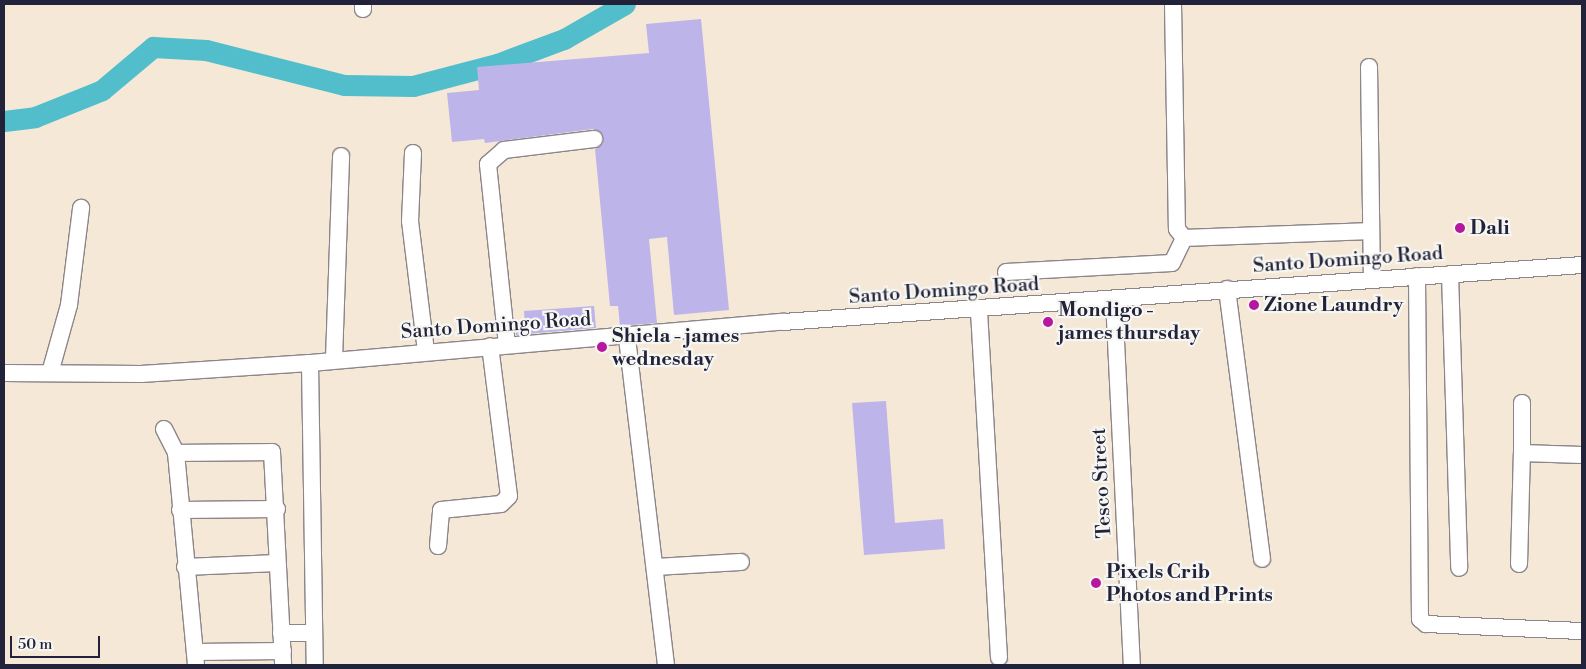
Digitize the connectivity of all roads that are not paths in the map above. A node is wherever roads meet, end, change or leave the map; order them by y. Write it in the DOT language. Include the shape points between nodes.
graph roads {
  1 [pos="1173,4"];
  2 [pos="1369,66"];
  3 [pos="594,139"];
  4 [pos="412,153"];
  5 [pos="341,156"];
  6 [pos="81,208"];
  7 [pos="1371,231"];
  8 [pos="1184,238"];
  9 [pos="1582,265"];
  10 [pos="1006,272"];
  11 [pos="1450,274"];
  12 [pos="1417,276"];
  13 [pos="1372,278"];
  14 [pos="1227,290"];
  15 [pos="1114,300"];
  16 [pos="979,311"];
  17 [pos="627,338"];
  18 [pos="498,346"];
  19 [pos="426,351"];
  20 [pos="334,359"];
  21 [pos="310,363"];
  22 [pos="4,373"];
  23 [pos="50,373"];
  24 [pos="1522,403"];
  25 [pos="164,429"];
  26 [pos="176,453"];
  27 [pos="1522,453"];
  28 [pos="1582,455"];
  29 [pos="277,509"];
  30 [pos="180,510"];
  31 [pos="438,546"];
  32 [pos="1262,559"];
  33 [pos="742,562"];
  34 [pos="277,563"];
  35 [pos="1518,564"];
  36 [pos="185,567"];
  37 [pos="655,568"];
  38 [pos="1459,568"];
  39 [pos="1582,631"];
  40 [pos="281,633"];
  41 [pos="314,633"];
  42 [pos="999,657"];
  43 [pos="283,658"];
  44 [pos="196,659"];
  45 [pos="315,665"];
  46 [pos="666,665"];
  47 [pos="1132,665"];
  1 -- 8 [label="street" via="1177,230"];
  2 -- 7 [label="street"];
  3 -- 18 [label="street" via="504,150 488,164"];
  4 -- 19 [label="street" via="410,221"];
  5 -- 20 [label="street"];
  6 -- 23 [label="street" via="69,305"];
  7 -- 8 [label="street"];
  7 -- 13 [label="street"];
  8 -- 10 [label="street" via="1172,263"];
  9 -- 11 [label="street, Santo Domingo Road"];
  11 -- 12 [label="street, Santo Domingo Road"];
  11 -- 38 [label="street"];
  12 -- 13 [label="street, Santo Domingo Road"];
  12 -- 39 [label="street" via="1420,619 1426,624"];
  13 -- 14 [label="street, Santo Domingo Road"];
  14 -- 15 [label="street, Santo Domingo Road"];
  14 -- 32 [label="street"];
  15 -- 16 [label="street, Santo Domingo Road"];
  15 -- 47 [label="street, Tesco Street"];
  16 -- 17 [label="street, Santo Domingo Road" via="783,322"];
  16 -- 42 [label="street"];
  17 -- 18 [label="street, Santo Domingo Road"];
  17 -- 37 [label="street"];
  18 -- 19 [label="street, Santo Domingo Road"];
  18 -- 31 [label="street" via="509,496 501,504 441,510"];
  19 -- 20 [label="street, Santo Domingo Road"];
  20 -- 21 [label="street, Santo Domingo Road"];
  21 -- 23 [label="street, Santo Domingo Road" via="141,374"];
  21 -- 41 [label="street"];
  22 -- 23 [label="street, Santo Domingo Road"];
  24 -- 27 [label="street"];
  25 -- 26 [label="street"];
  26 -- 29 [label="street" via="272,452"];
  26 -- 30 [label="street"];
  27 -- 28 [label="street"];
  27 -- 35 [label="street"];
  29 -- 30 [label="street"];
  29 -- 34 [label="street"];
  30 -- 36 [label="street"];
  33 -- 37 [label="street"];
  34 -- 36 [label="street"];
  34 -- 40 [label="street"];
  36 -- 44 [label="street"];
  37 -- 46 [label="street"];
  40 -- 41 [label="street"];
  40 -- 43 [label="street"];
  41 -- 45 [label="street"];
  43 -- 44 [label="street"];
}
